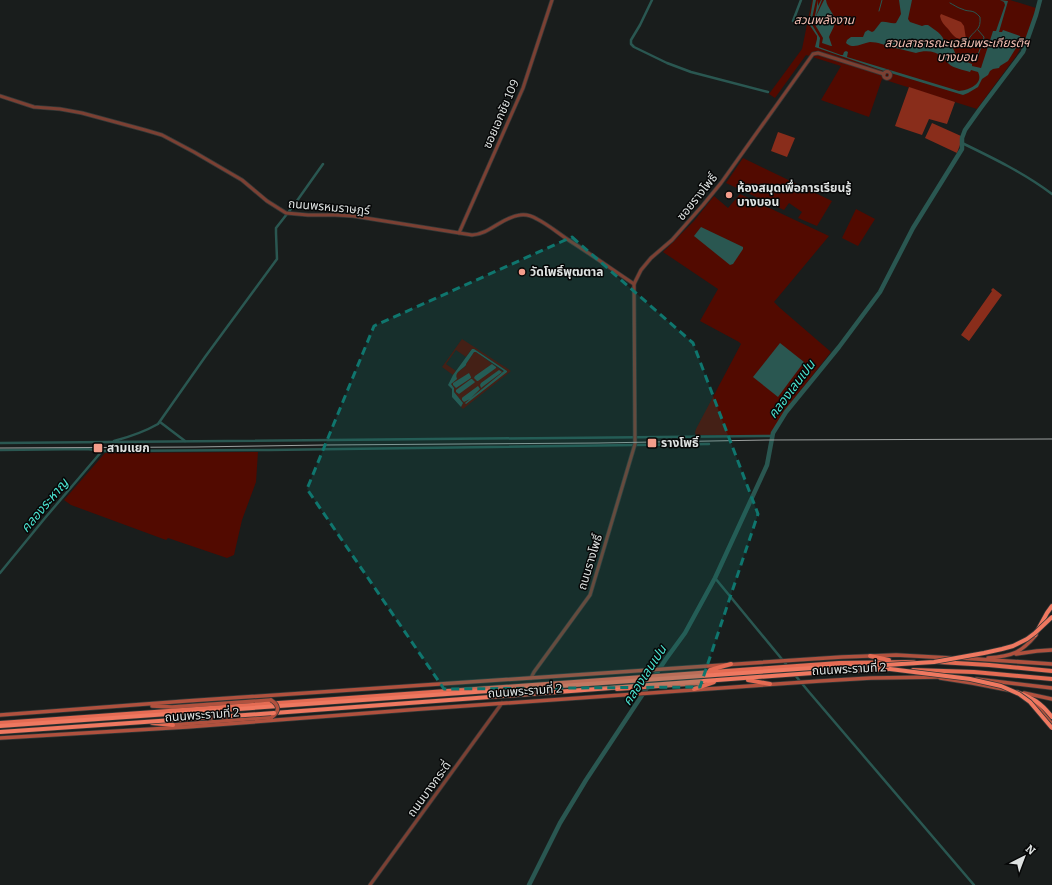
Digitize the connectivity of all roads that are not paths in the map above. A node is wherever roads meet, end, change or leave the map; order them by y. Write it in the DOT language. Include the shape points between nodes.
graph roads {
  1 [pos="552,0"];
  2 [pos="884,74"];
  3 [pos="0,96"];
  4 [pos="459,233"];
  5 [pos="634,284"];
  6 [pos="1052,606"];
  7 [pos="1052,616"];
  8 [pos="1035,635"];
  9 [pos="1052,650"];
  10 [pos="1013,654"];
  11 [pos="870,656"];
  12 [pos="971,659"];
  13 [pos="896,662"];
  14 [pos="730,664"];
  15 [pos="1052,664"];
  16 [pos="1052,671"];
  17 [pos="672,675"];
  18 [pos="933,677"];
  19 [pos="531,678"];
  20 [pos="1052,679"];
  21 [pos="748,680"];
  22 [pos="714,682"];
  23 [pos="770,684"];
  24 [pos="991,687"];
  25 [pos="1052,688"];
  26 [pos="694,689"];
  27 [pos="1014,690"];
  28 [pos="1052,699"];
  29 [pos="502,704"];
  30 [pos="141,705"];
  31 [pos="172,707"];
  32 [pos="143,712"];
  33 [pos="0,715"];
  34 [pos="1052,717"];
  35 [pos="0,722"];
  36 [pos="144,722"];
  37 [pos="1052,724"];
  38 [pos="173,725"];
  39 [pos="0,726"];
  40 [pos="1052,728"];
  41 [pos="144,729"];
  42 [pos="0,732"];
  43 [pos="0,738"];
  44 [pos="370,885"];
  1 -- 4 [label="street, ซอยเอกชัย 109" via="524,85"];
  2 -- 5 [label="street, ซอยรางโพธิ์" via="818,53 813,54 721,183 672,240 651,258"];
  3 -- 4 [label="street, ถนนพรหมราษฎร์" via="34,106 82,113 162,136 242,180 286,213 353,216"];
  4 -- 5 [label="street, ถนนพรหมราษฎร์" via="480,234 511,218 530,216"];
  5 -- 19 [label="street, ถนนรางโพธิ์" via="635,446 590,595"];
  6 -- 8 [label="highway"];
  7 -- 8 [label="main road"];
  7 -- 39 [label="highway, bridge" via="1031,636 1008,648 926,663 826,667"];
  8 -- 10 [label="main road" via="1025,647"];
  9 -- 10 [label="main road"];
  10 -- 12 [label="main road"];
  11 -- 12 [label="main road, ถนนพระรามที่ 2" via="906,655"];
  11 -- 13 [label="highway"];
  11 -- 14 [label="main road, ถนนพระรามที่ 2"];
  12 -- 15 [label="main road, ถนนพระรามที่ 2"];
  13 -- 16 [label="highway, ถนนพระรามที่ 2" via="959,663"];
  13 -- 17 [label="highway, ถนนพระรามที่ 2"];
  14 -- 17 [label="highway" via="712,670"];
  14 -- 19 [label="main road, ถนนพระรามที่ 2"];
  17 -- 32 [label="highway, ถนนพระรามที่ 2"];
  18 -- 23 [label="main road, ถนนพระรามที่ 2"];
  18 -- 24 [label="main road"];
  18 -- 25 [label="main road, ถนนพระรามที่ 2" via="971,678"];
  19 -- 30 [label="main road, ถนนพระรามที่ 2"];
  20 -- 21 [label="highway, ถนนพระรามที่ 2" via="924,670"];
  21 -- 22 [label="highway, ถนนพระรามที่ 2"];
  21 -- 23 [label="highway"];
  22 -- 26 [label="highway"];
  22 -- 36 [label="highway, ถนนพระรามที่ 2"];
  23 -- 26 [label="main road, ถนนพระรามที่ 2"];
  24 -- 27 [label="main road"];
  24 -- 37 [label="main road" via="1028,698"];
  26 -- 29 [label="main road, ถนนพระรามที่ 2"];
  27 -- 28 [label="main road"];
  27 -- 34 [label="highway" via="1037,701"];
  29 -- 41 [label="main road, ถนนพระรามที่ 2"];
  29 -- 44 [label="street, ถนนบางกระดี่"];
  30 -- 31 [label="main road"];
  30 -- 33 [label="main road, ถนนพระรามที่ 2"];
  31 -- 32 [label="highway"];
  31 -- 38 [label="main road, bridge" via="271,700 278,708 272,717"];
  32 -- 35 [label="highway, ถนนพระรามที่ 2"];
  36 -- 38 [label="highway"];
  36 -- 42 [label="highway, ถนนพระรามที่ 2"];
  38 -- 41 [label="main road"];
  40 -- 42 [label="highway, bridge" via="1030,702 1001,686 970,678 890,669 818,672"];
  41 -- 43 [label="main road, ถนนพระรามที่ 2"];
}
